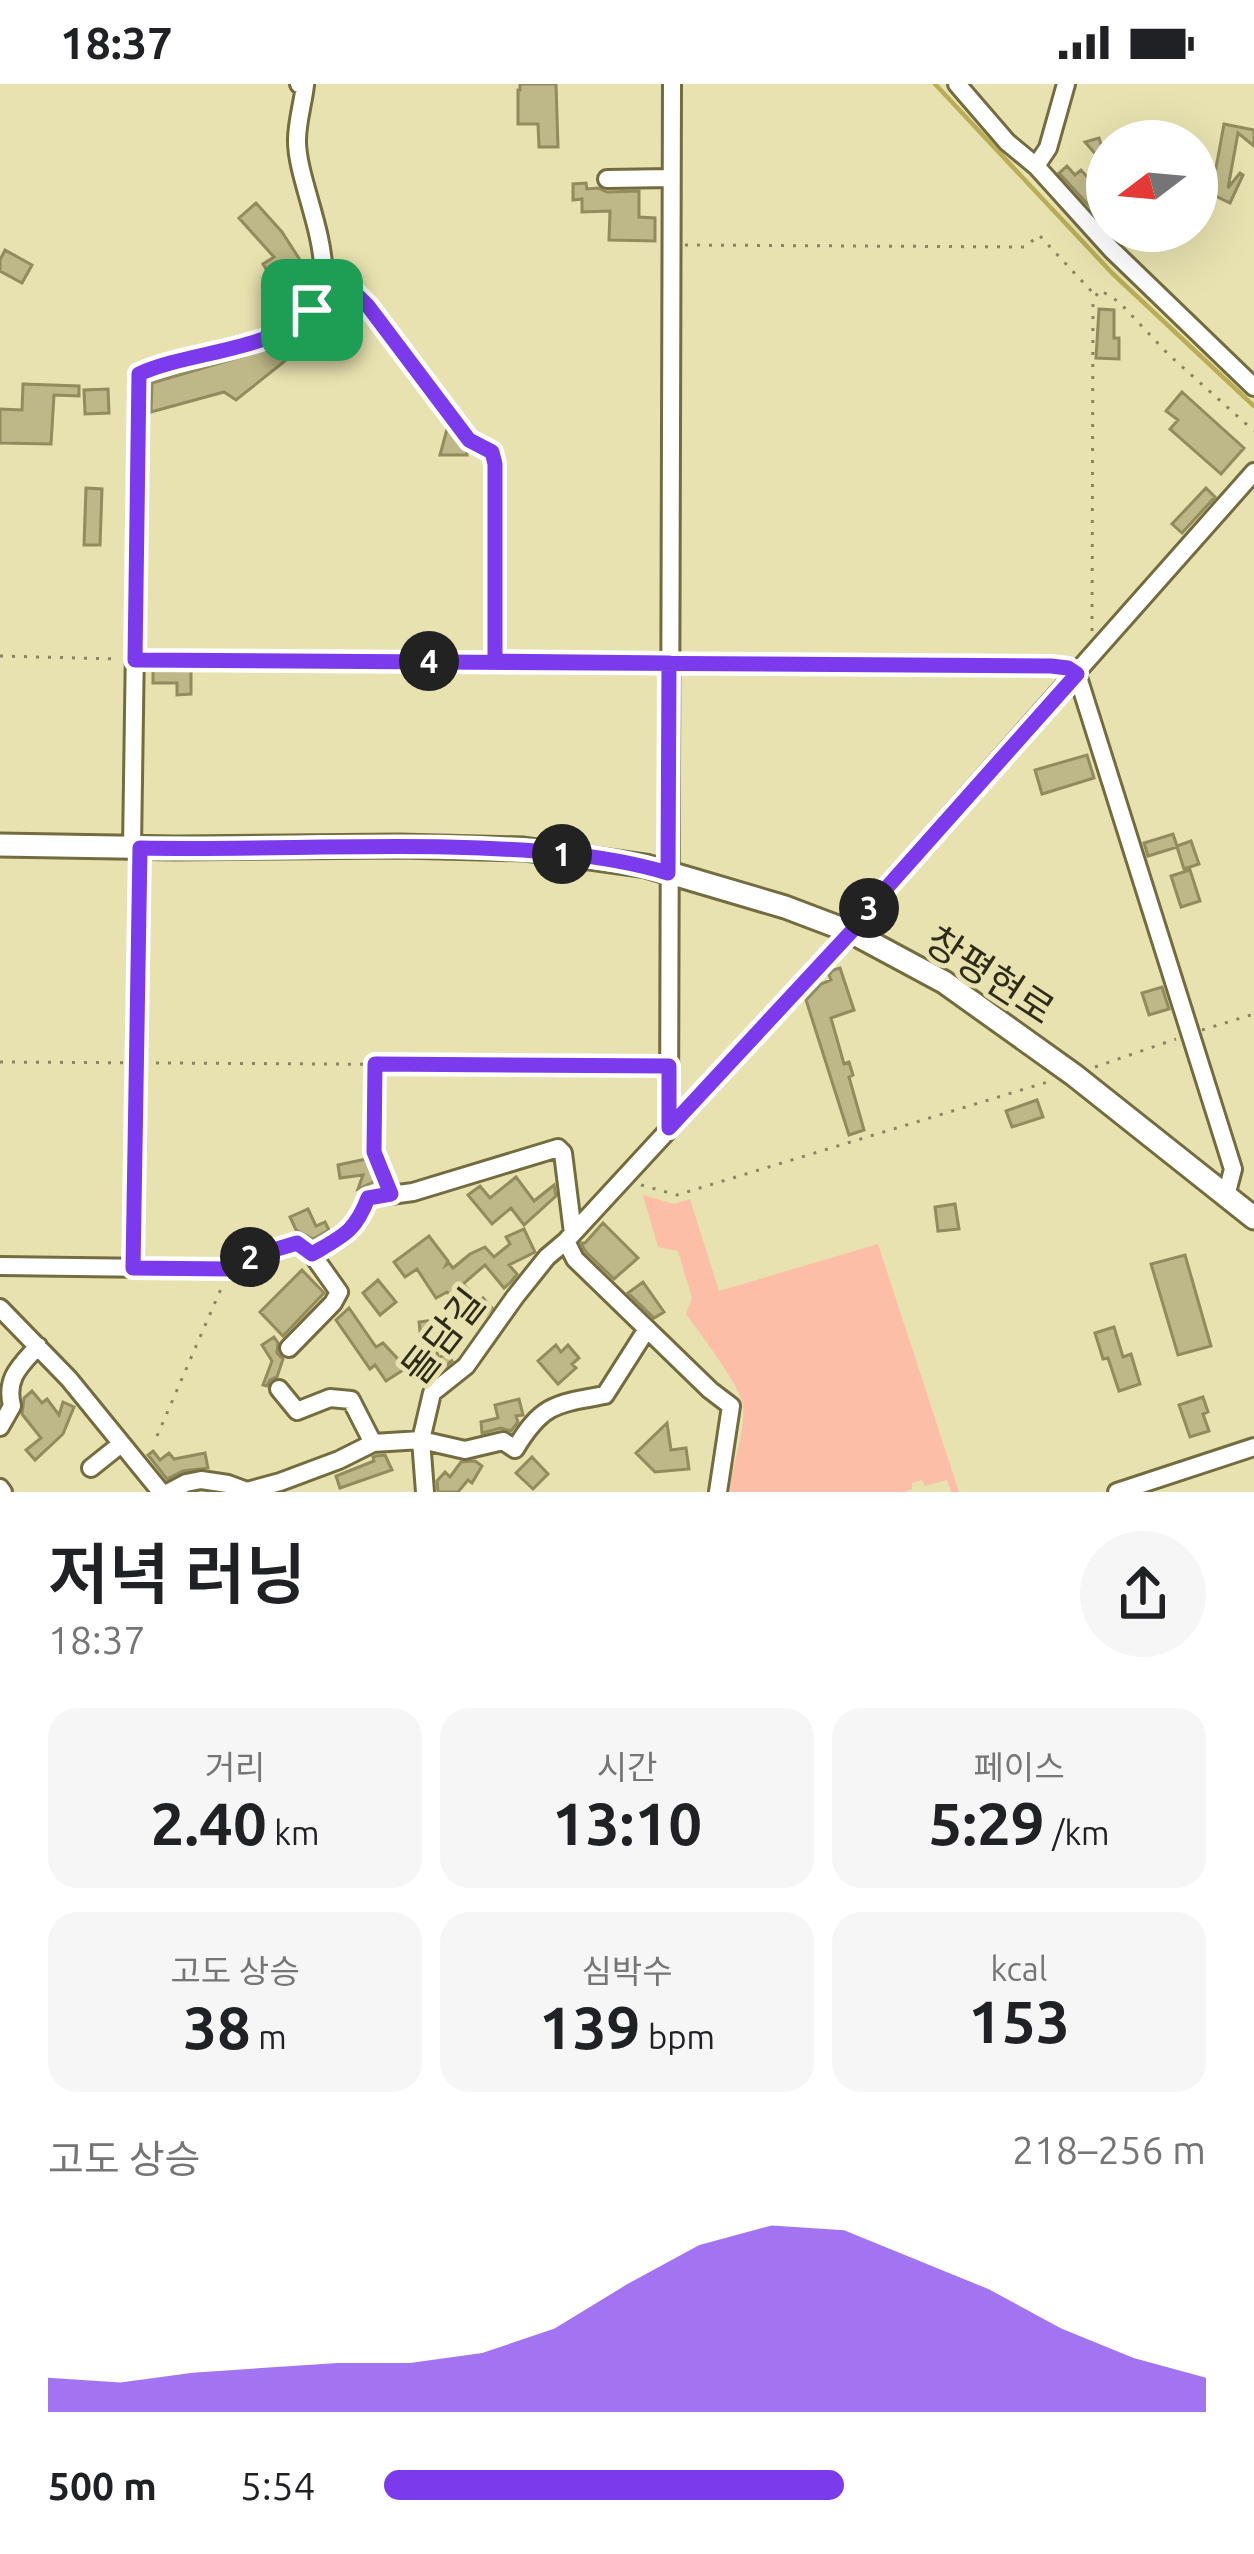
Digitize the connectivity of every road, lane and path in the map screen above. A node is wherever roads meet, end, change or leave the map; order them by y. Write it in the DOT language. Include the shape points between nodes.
graph roads {
  1 [pos="299,84"];
  2 [pos="672,84"];
  3 [pos="957,84"];
  4 [pos="1066,84"];
  5 [pos="1036,166"];
  6 [pos="671,178"];
  7 [pos="607,179"];
  8 [pos="671,244"];
  9 [pos="1096,296"];
  10 [pos="312,310"];
  11 [pos="1254,387"];
  12 [pos="1254,431"];
  13 [pos="1254,472"];
  14 [pos="1097,650"];
  15 [pos="0,656"];
  16 [pos="135,660"];
  17 [pos="495,661"];
  18 [pos="669,663"];
  19 [pos="1077,674"];
  20 [pos="0,845"];
  21 [pos="136,848"];
  22 [pos="668,873"];
  23 [pos="851,932"];
  24 [pos="1254,1014"];
  25 [pos="1191,1034"];
  26 [pos="0,1062"];
  27 [pos="136,1062"];
  28 [pos="375,1064"];
  29 [pos="669,1066"];
  30 [pos="1074,1075"];
  31 [pos="669,1128"];
  32 [pos="622,1180"];
  33 [pos="391,1194"];
  34 [pos="1226,1196"];
  35 [pos="1254,1218"];
  36 [pos="570,1237"];
  37 [pos="312,1254"];
  38 [pos="0,1266"];
  39 [pos="133,1268"];
  40 [pos="229,1269"];
  41 [pos="0,1309"];
  42 [pos="647,1330"];
  43 [pos="38,1346"];
  44 [pos="289,1348"];
  45 [pos="280,1389"];
  46 [pos="0,1427"];
  47 [pos="157,1436"];
  48 [pos="421,1440"];
  49 [pos="373,1443"];
  50 [pos="122,1444"];
  51 [pos="1254,1447"];
  52 [pos="91,1468"];
  53 [pos="165,1492"];
  54 [pos="425,1492"];
  55 [pos="718,1492"];
  56 [pos="1117,1492"];
  1 -- 10 [label="street" via="299,159 324,279"];
  2 -- 6 [label="street"];
  3 -- 5 [label="street"];
  4 -- 5 [label="street"];
  5 -- 11 [label="street"];
  6 -- 7 [label="street"];
  6 -- 8 [label="street"];
  8 -- 9 [label="path" via="1025,247 1039,235"];
  8 -- 18 [label="street"];
  9 -- 12 [label="path" via="1100,290 1118,302"];
  9 -- 14 [label="path" via="1090,612"];
  10 -- 16 [label="street" via="252,343 139,374"];
  10 -- 17 [label="path" via="355,293 469,440 492,452"];
  13 -- 14 [label="street, 돌담길"];
  14 -- 19 [label="street, 돌담길"];
  15 -- 16 [label="path"];
  16 -- 17 [label="path"];
  16 -- 21 [label="street"];
  17 -- 18 [label="path"];
  18 -- 19 [label="path" via="1051,666"];
  18 -- 22 [label="street"];
  19 -- 23 [label="street, 돌담길"];
  19 -- 25 [label="street"];
  20 -- 21 [label="main road, 창평현로"];
  21 -- 22 [label="main road, 창평현로" via="524,849"];
  21 -- 27 [label="path"];
  22 -- 23 [label="main road, 창평현로"];
  22 -- 29 [label="street"];
  23 -- 30 [label="main road, 창평현로" via="944,982"];
  23 -- 31 [label="street, 돌담길"];
  24 -- 25 [label="path"];
  25 -- 30 [label="path"];
  25 -- 34 [label="street" via="1233,1168"];
  26 -- 27 [label="path"];
  27 -- 28 [label="path"];
  27 -- 39 [label="path"];
  28 -- 29 [label="path"];
  28 -- 33 [label="path" via="374,1152"];
  29 -- 31 [label="street"];
  30 -- 32 [label="path" via="677,1195"];
  30 -- 34 [label="main road, 창평현로"];
  31 -- 32 [label="street, 돌담길"];
  32 -- 36 [label="street, 돌담길"];
  33 -- 36 [label="street" via="557,1148"];
  33 -- 37 [label="street" via="368,1198 350,1233"];
  34 -- 35 [label="main road, 창평현로"];
  36 -- 42 [label="street" via="575,1259"];
  36 -- 48 [label="street, 돌담길" via="466,1366 432,1393"];
  37 -- 40 [label="street" via="297,1243"];
  37 -- 44 [label="street" via="339,1292"];
  38 -- 39 [label="street"];
  39 -- 40 [label="street"];
  40 -- 47 [label="path"];
  41 -- 43 [label="street"];
  42 -- 48 [label="street" via="605,1395 559,1404 532,1421 515,1449 503,1441 465,1450"];
  42 -- 55 [label="street" via="731,1406"];
  43 -- 46 [label="street" via="13,1377 12,1406"];
  43 -- 50 [label="street"];
  45 -- 49 [label="street" via="297,1411 330,1398 351,1400"];
  48 -- 49 [label="street"];
  48 -- 54 [label="street, 돌담길"];
  49 -- 53 [label="street" via="247,1491 201,1480"];
  50 -- 52 [label="street"];
  50 -- 53 [label="street"];
  51 -- 56 [label="street"];
}
